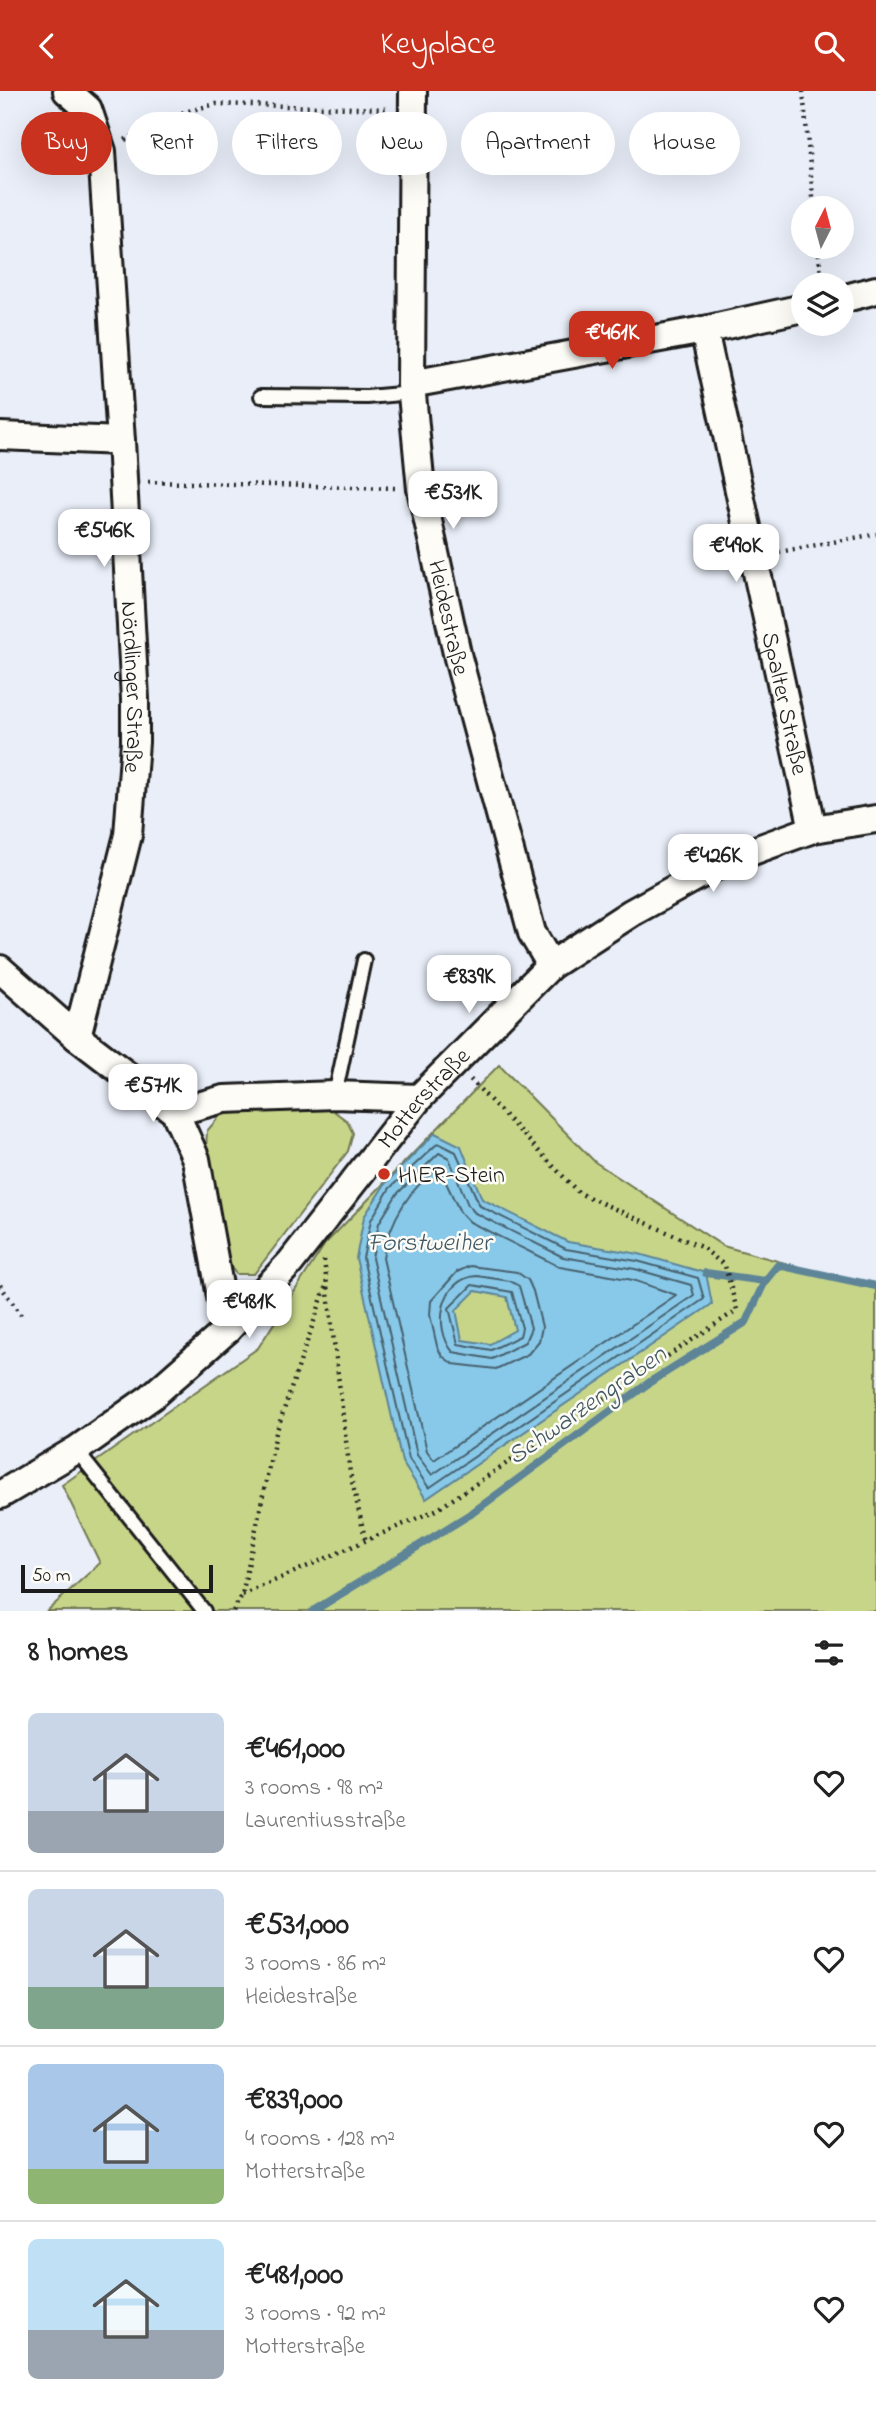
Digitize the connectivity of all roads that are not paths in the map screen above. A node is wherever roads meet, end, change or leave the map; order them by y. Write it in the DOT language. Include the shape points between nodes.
graph roads {
  1 [pos="67,91"];
  2 [pos="413,100"];
  3 [pos="876,290"];
  4 [pos="854,296"];
  5 [pos="791,311"];
  6 [pos="704,330"];
  7 [pos="412,389"];
  8 [pos="261,395"];
  9 [pos="0,436"];
  10 [pos="121,441"];
  11 [pos="876,819"];
  12 [pos="813,829"];
  13 [pos="364,960"];
  14 [pos="551,965"];
  15 [pos="0,969"];
  16 [pos="77,1037"];
  17 [pos="335,1095"];
  18 [pos="419,1098"];
  19 [pos="175,1111"];
  20 [pos="227,1329"];
  21 [pos="76,1450"];
  22 [pos="0,1495"];
  23 [pos="204,1611"];
  1 -- 10 [label="street, Nördlinger Straße" via="88,109 102,151"];
  2 -- 7 [label="street, Heidestraße"];
  3 -- 4 [label="street"];
  5 -- 6 [label="street"];
  6 -- 7 [label="street"];
  6 -- 12 [label="street, Spalter Straße"];
  7 -- 8 [label="lane" via="367,397"];
  7 -- 14 [label="street, Heidestraße" via="421,489 458,658 533,933"];
  9 -- 10 [label="street"];
  10 -- 16 [label="street, Nördlinger Straße" via="135,699 132,799 128,835"];
  11 -- 12 [label="street, Motterstraße"];
  12 -- 14 [label="street, Motterstraße" via="691,879"];
  13 -- 17 [label="lane"];
  14 -- 18 [label="street, Motterstraße"];
  15 -- 16 [label="street"];
  16 -- 19 [label="street"];
  17 -- 18 [label="street"];
  17 -- 19 [label="street" via="224,1099"];
  18 -- 20 [label="street, Motterstraße" via="319,1229"];
  19 -- 20 [label="street" via="196,1159"];
  20 -- 21 [label="street, Motterstraße" via="151,1397"];
  21 -- 22 [label="street, Motterstraße"];
  21 -- 23 [label="lane"];
}
